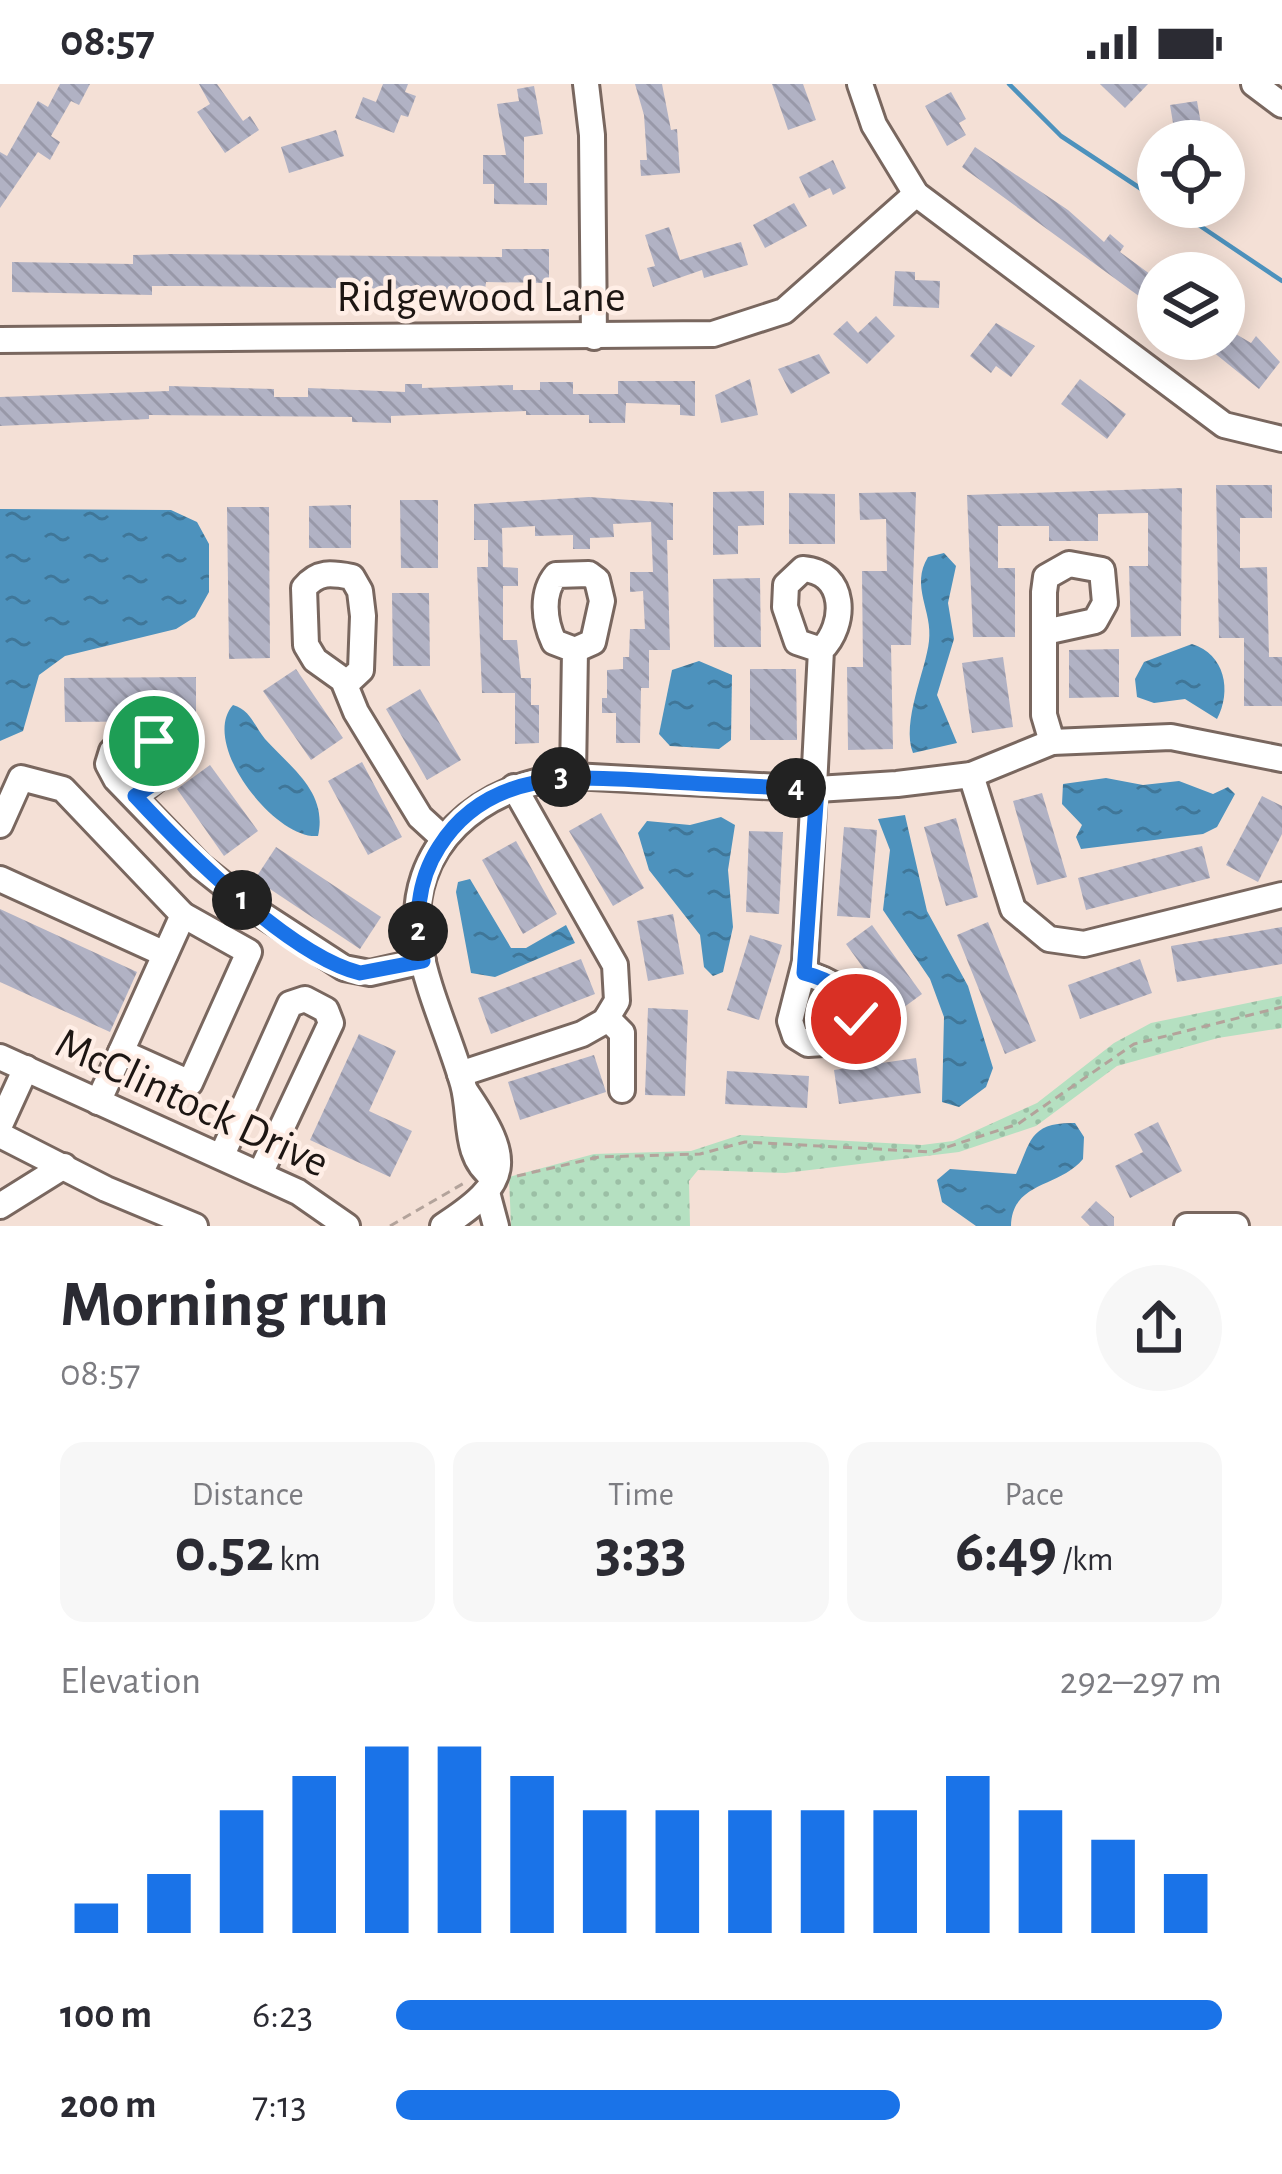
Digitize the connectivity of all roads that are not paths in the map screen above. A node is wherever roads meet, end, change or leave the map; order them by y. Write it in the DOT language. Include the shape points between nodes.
graph roads {
  1 [pos="586,84"];
  2 [pos="860,84"];
  3 [pos="1254,84"];
  4 [pos="1282,105"];
  5 [pos="916,194"];
  6 [pos="594,337"];
  7 [pos="0,340"];
  8 [pos="1282,439"];
  9 [pos="1045,632"];
  10 [pos="575,650"];
  11 [pos="820,650"];
  12 [pos="345,685"];
  13 [pos="1052,742"];
  14 [pos="1282,759"];
  15 [pos="970,775"];
  16 [pos="572,776"];
  17 [pos="514,787"];
  18 [pos="817,789"];
  19 [pos="135,796"];
  20 [pos="0,825"];
  21 [pos="443,839"];
  22 [pos="0,879"];
  23 [pos="1282,896"];
  24 [pos="183,915"];
  25 [pos="165,954"];
  26 [pos="423,961"];
  27 [pos="804,973"];
  28 [pos="607,1018"];
  29 [pos="121,1052"];
  30 [pos="0,1057"];
  31 [pos="26,1068"];
  32 [pos="462,1082"];
  33 [pos="622,1090"];
  34 [pos="98,1102"];
  35 [pos="0,1130"];
  36 [pos="222,1155"];
  37 [pos="64,1166"];
  38 [pos="260,1174"];
  39 [pos="490,1187"];
  40 [pos="0,1206"];
  41 [pos="195,1226"];
  42 [pos="347,1226"];
  43 [pos="443,1226"];
  44 [pos="496,1226"];
  45 [pos="1187,1226"];
  46 [pos="1236,1226"];
  1 -- 6 [label="street"];
  2 -- 5 [label="street" via="874,125"];
  3 -- 4 [label="street"];
  5 -- 6 [label="street, Ridgewood Lane" via="784,310 713,334"];
  5 -- 8 [label="street" via="1223,424"];
  6 -- 7 [label="street, Ridgewood Lane"];
  9 -- 13 [label="street" via="1044,715"];
  10 -- 16 [label="street"];
  11 -- 18 [label="street"];
  12 -- 21 [label="street" via="420,818"];
  13 -- 14 [label="street" via="1171,737"];
  13 -- 15 [label="street"];
  15 -- 18 [label="street"];
  15 -- 23 [label="street" via="1012,909 1049,939 1084,944"];
  16 -- 17 [label="street"];
  16 -- 18 [label="street"];
  17 -- 21 [label="street" via="468,812"];
  17 -- 28 [label="street" via="615,965 616,1001"];
  18 -- 27 [label="street"];
  19 -- 26 [label="street" via="200,866 344,968 370,973"];
  20 -- 24 [label="street" via="21,778 63,790"];
  21 -- 26 [label="street" via="420,896"];
  22 -- 25 [label="street"];
  24 -- 25 [label="street"];
  24 -- 29 [label="street" via="250,952 190,1083"];
  25 -- 29 [label="street"];
  26 -- 32 [label="street"];
  28 -- 32 [label="street"];
  28 -- 33 [label="street" via="622,1033"];
  29 -- 34 [label="street"];
  30 -- 31 [label="street, McClintock Drive"];
  31 -- 34 [label="street, McClintock Drive"];
  31 -- 35 [label="street"];
  32 -- 39 [label="street" via="500,1163"];
  34 -- 36 [label="street, McClintock Drive"];
  35 -- 37 [label="street"];
  36 -- 38 [label="street, McClintock Drive"];
  36 -- 38 [label="street" via="290,1004 305,999 326,1010 331,1023"];
  37 -- 40 [label="street"];
  37 -- 41 [label="street"];
  38 -- 42 [label="street, McClintock Drive"];
  39 -- 43 [label="street"];
  39 -- 44 [label="street"];
  45 -- 46 [label="street"];
}
